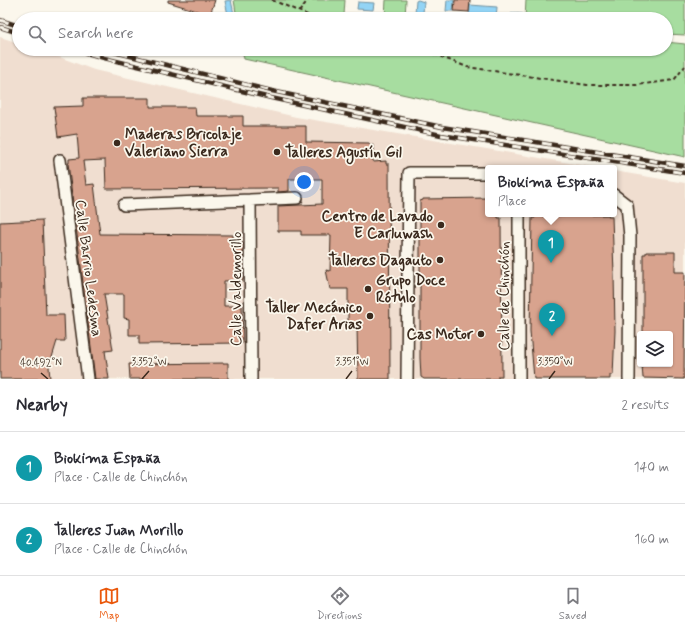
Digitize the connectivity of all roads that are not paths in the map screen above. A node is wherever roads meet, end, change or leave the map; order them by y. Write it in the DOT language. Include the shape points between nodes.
graph roads {
  1 [pos="60,160"];
  2 [pos="485,173"];
  3 [pos="617,197"];
  4 [pos="297,198"];
  5 [pos="250,200"];
  6 [pos="124,205"];
  7 [pos="519,217"];
  8 [pos="88,379"];
  9 [pos="251,379"];
  10 [pos="407,379"];
  11 [pos="519,379"];
  12 [pos="629,379"];
  1 -- 8 [label="street, Calle Barrio Ledesma"];
  2 -- 10 [label="street" via="409,173"];
  3 -- 12 [label="street" via="627,205 630,236"];
  4 -- 5 [label="street"];
  5 -- 6 [label="street"];
  5 -- 9 [label="street, Calle Valdemorillo"];
  7 -- 11 [label="street, Calle de Chinchón"];
}
